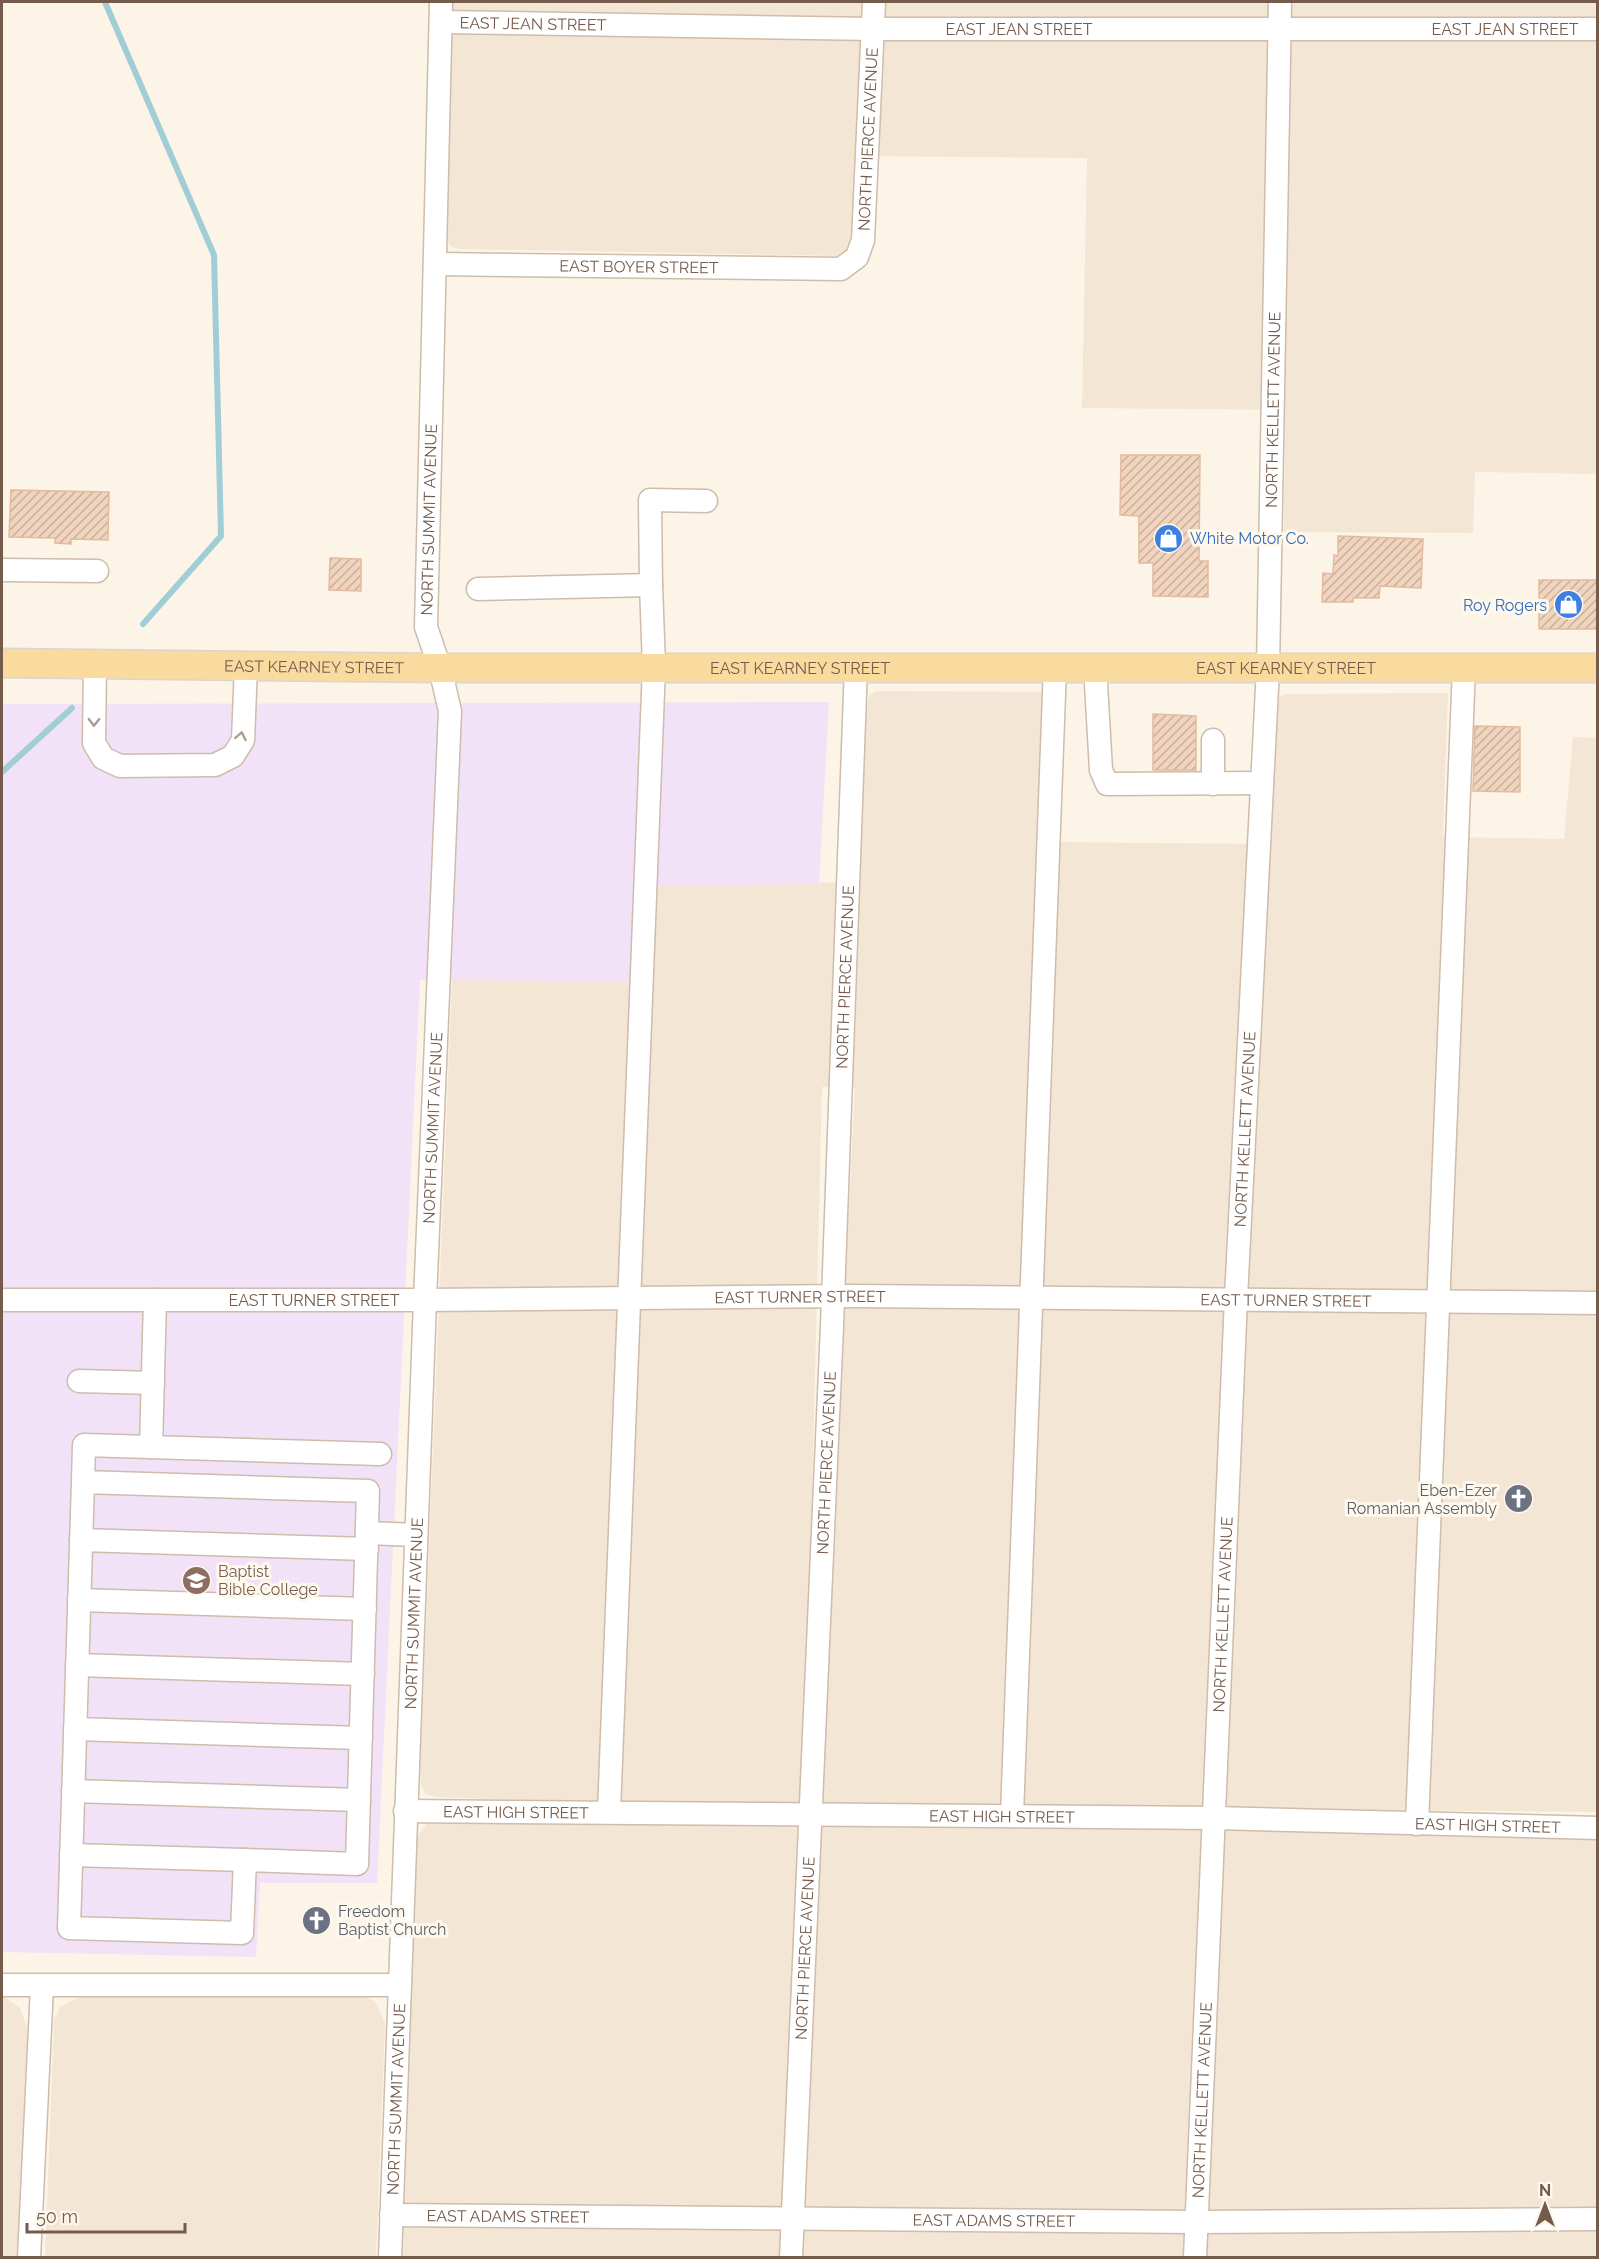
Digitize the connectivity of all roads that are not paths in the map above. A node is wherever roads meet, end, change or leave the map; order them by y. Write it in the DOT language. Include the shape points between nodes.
graph roads {
  1 [pos="874,2"];
  2 [pos="1281,2"];
  3 [pos="441,12"];
  4 [pos="873,29"];
  5 [pos="1598,29"];
  6 [pos="1280,30"];
  7 [pos="437,264"];
  8 [pos="841,269"];
  9 [pos="706,501"];
  10 [pos="2,570"];
  11 [pos="98,572"];
  12 [pos="651,585"];
  13 [pos="478,589"];
  14 [pos="2,663"];
  15 [pos="95,664"];
  16 [pos="246,666"];
  17 [pos="856,666"];
  18 [pos="654,667"];
  19 [pos="1054,667"];
  20 [pos="1095,667"];
  21 [pos="440,668"];
  22 [pos="1268,668"];
  23 [pos="1464,668"];
  24 [pos="1598,668"];
  25 [pos="1213,740"];
  26 [pos="1262,783"];
  27 [pos="1213,784"];
  28 [pos="834,1296"];
  29 [pos="1029,1297"];
  30 [pos="628,1298"];
  31 [pos="1236,1298"];
  32 [pos="2,1300"];
  33 [pos="155,1300"];
  34 [pos="424,1300"];
  35 [pos="1438,1300"];
  36 [pos="1598,1303"];
  37 [pos="79,1381"];
  38 [pos="153,1383"];
  39 [pos="151,1447"];
  40 [pos="380,1454"];
  41 [pos="83,1482"];
  42 [pos="416,1535"];
  43 [pos="81,1540"];
  44 [pos="367,1541"];
  45 [pos="79,1600"];
  46 [pos="365,1608"];
  47 [pos="77,1665"];
  48 [pos="363,1674"];
  49 [pos="75,1729"];
  50 [pos="361,1738"];
  51 [pos="73,1791"];
  52 [pos="359,1800"];
  53 [pos="405,1811"];
  54 [pos="609,1812"];
  55 [pos="810,1812"];
  56 [pos="1012,1815"];
  57 [pos="1215,1818"];
  58 [pos="1418,1824"];
  59 [pos="1598,1828"];
  60 [pos="71,1855"];
  61 [pos="245,1860"];
  62 [pos="2,1984"];
  63 [pos="398,1985"];
  64 [pos="42,1986"];
  65 [pos="392,2216"];
  66 [pos="1598,2219"];
  67 [pos="793,2220"];
  68 [pos="1196,2222"];
  69 [pos="29,2258"];
  70 [pos="390,2258"];
  71 [pos="791,2258"];
  72 [pos="1195,2258"];
  1 -- 4 [label="street, NORTH PIERCE AVENUE"];
  2 -- 6 [label="street, NORTH KELLETT AVENUE"];
  3 -- 4 [label="street, EAST JEAN STREET"];
  3 -- 7 [label="street, NORTH SUMMIT AVENUE"];
  4 -- 6 [label="street, EAST JEAN STREET"];
  4 -- 8 [label="street, NORTH PIERCE AVENUE" via="863,240 857,257"];
  5 -- 6 [label="street, EAST JEAN STREET"];
  6 -- 22 [label="street, NORTH KELLETT AVENUE"];
  7 -- 8 [label="street, EAST BOYER STREET"];
  7 -- 21 [label="street, NORTH SUMMIT AVENUE" via="426,627"];
  9 -- 12 [label="street" via="650,500"];
  10 -- 11 [label="street"];
  12 -- 13 [label="street"];
  12 -- 18 [label="street"];
  14 -- 15 [label="main road, EAST KEARNEY STREET"];
  15 -- 16 [label="main road, EAST KEARNEY STREET"];
  15 -- 16 [label="street, one-way" via="94,743 102,758 120,766 215,765 233,756 243,740"];
  16 -- 21 [label="main road, EAST KEARNEY STREET"];
  17 -- 18 [label="main road, EAST KEARNEY STREET"];
  17 -- 19 [label="main road, EAST KEARNEY STREET"];
  17 -- 28 [label="street, NORTH PIERCE AVENUE"];
  18 -- 21 [label="main road, EAST KEARNEY STREET"];
  18 -- 30 [label="street"];
  19 -- 20 [label="main road, EAST KEARNEY STREET"];
  19 -- 29 [label="street"];
  20 -- 22 [label="main road, EAST KEARNEY STREET"];
  20 -- 27 [label="street" via="1101,770 1107,784"];
  21 -- 34 [label="street, NORTH SUMMIT AVENUE" via="450,711"];
  22 -- 23 [label="main road, EAST KEARNEY STREET"];
  22 -- 26 [label="street, NORTH KELLETT AVENUE"];
  23 -- 24 [label="main road, EAST KEARNEY STREET"];
  23 -- 35 [label="street"];
  25 -- 27 [label="street"];
  26 -- 27 [label="street"];
  26 -- 31 [label="street, NORTH KELLETT AVENUE"];
  28 -- 29 [label="street, EAST TURNER STREET"];
  28 -- 30 [label="street, EAST TURNER STREET"];
  28 -- 55 [label="street, NORTH PIERCE AVENUE"];
  29 -- 31 [label="street, EAST TURNER STREET"];
  29 -- 56 [label="street"];
  30 -- 34 [label="street, EAST TURNER STREET"];
  30 -- 54 [label="street"];
  31 -- 35 [label="street, EAST TURNER STREET"];
  31 -- 57 [label="street, NORTH KELLETT AVENUE"];
  32 -- 33 [label="street, EAST TURNER STREET"];
  33 -- 34 [label="street, EAST TURNER STREET"];
  33 -- 38 [label="street"];
  34 -- 42 [label="street, NORTH SUMMIT AVENUE"];
  35 -- 36 [label="street, EAST TURNER STREET"];
  35 -- 58 [label="street"];
  37 -- 38 [label="street"];
  38 -- 39 [label="street"];
  39 -- 40 [label="street"];
  39 -- 41 [label="street" via="84,1445"];
  41 -- 43 [label="street"];
  41 -- 44 [label="street" via="368,1491"];
  42 -- 44 [label="street"];
  42 -- 53 [label="street, NORTH SUMMIT AVENUE"];
  43 -- 44 [label="street"];
  43 -- 45 [label="street"];
  44 -- 46 [label="street"];
  45 -- 46 [label="street"];
  45 -- 47 [label="street"];
  46 -- 48 [label="street"];
  47 -- 48 [label="street"];
  47 -- 49 [label="street"];
  48 -- 50 [label="street"];
  49 -- 50 [label="street"];
  49 -- 51 [label="street"];
  50 -- 52 [label="street"];
  51 -- 52 [label="street"];
  51 -- 60 [label="street"];
  52 -- 61 [label="street" via="357,1864"];
  53 -- 54 [label="street, EAST HIGH STREET"];
  53 -- 63 [label="street, NORTH SUMMIT AVENUE"];
  54 -- 55 [label="street, EAST HIGH STREET"];
  55 -- 56 [label="street, EAST HIGH STREET"];
  55 -- 67 [label="street, NORTH PIERCE AVENUE"];
  56 -- 57 [label="street, EAST HIGH STREET"];
  57 -- 58 [label="street, EAST HIGH STREET"];
  57 -- 68 [label="street, NORTH KELLETT AVENUE"];
  58 -- 59 [label="street, EAST HIGH STREET"];
  60 -- 61 [label="street"];
  60 -- 61 [label="street" via="69,1928 231,1933 243,1933"];
  62 -- 64 [label="street"];
  63 -- 64 [label="street"];
  63 -- 65 [label="street, NORTH SUMMIT AVENUE"];
  64 -- 69 [label="street"];
  65 -- 67 [label="street, EAST ADAMS STREET"];
  65 -- 70 [label="street, NORTH SUMMIT AVENUE"];
  66 -- 68 [label="street, EAST ADAMS STREET"];
  67 -- 68 [label="street, EAST ADAMS STREET"];
  67 -- 71 [label="street, NORTH PIERCE AVENUE"];
  68 -- 72 [label="street, NORTH KELLETT AVENUE"];
}
